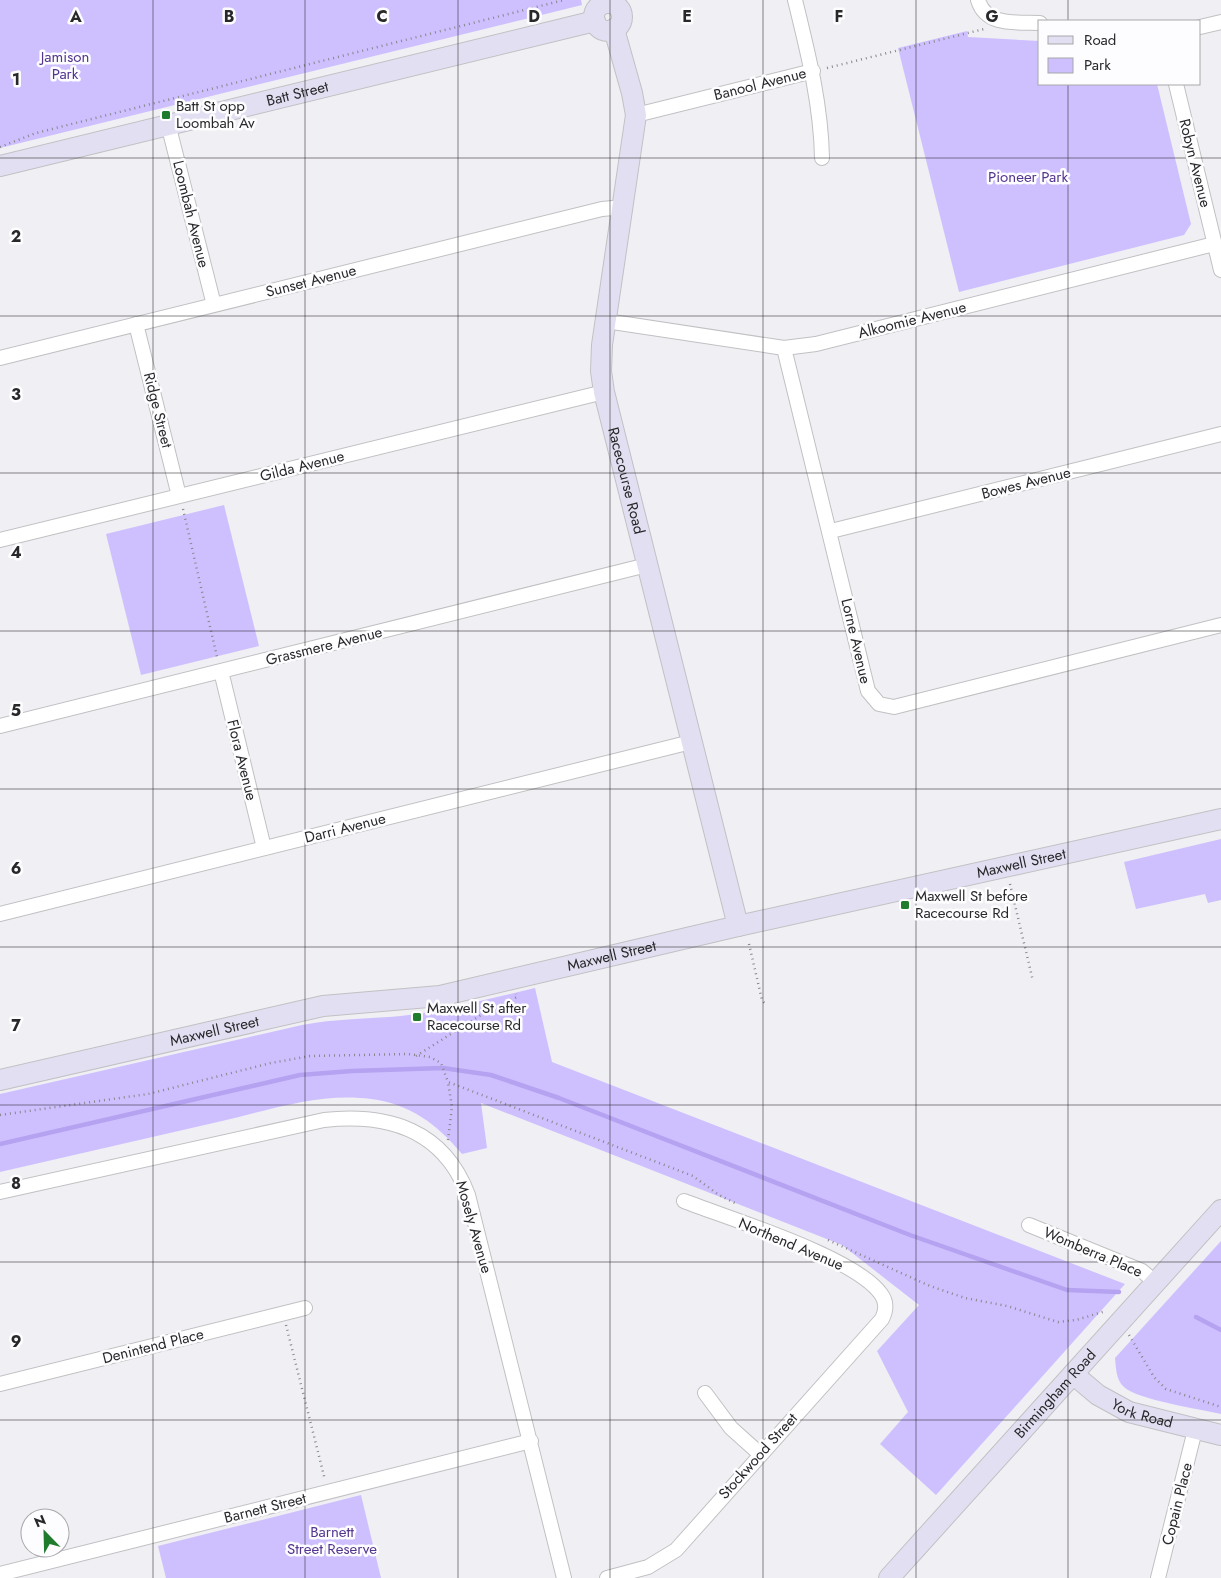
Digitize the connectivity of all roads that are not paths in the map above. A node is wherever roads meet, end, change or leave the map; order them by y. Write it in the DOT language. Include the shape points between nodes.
graph roads {
  1 [pos="796,0"];
  2 [pos="978,0"];
  3 [pos="607,1"];
  4 [pos="595,21"];
  5 [pos="1221,22"];
  6 [pos="1038,23"];
  7 [pos="1201,27"];
  8 [pos="614,29"];
  9 [pos="813,72"];
  10 [pos="1176,85"];
  11 [pos="636,115"];
  12 [pos="168,124"];
  13 [pos="822,158"];
  14 [pos="0,166"];
  15 [pos="624,207"];
  16 [pos="1214,244"];
  17 [pos="1221,270"];
  18 [pos="214,304"];
  19 [pos="606,321"];
  20 [pos="136,324"];
  21 [pos="784,348"];
  22 [pos="0,358"];
  23 [pos="604,392"];
  24 [pos="1221,434"];
  25 [pos="179,496"];
  26 [pos="830,531"];
  27 [pos="0,540"];
  28 [pos="647,565"];
  29 [pos="1221,625"];
  30 [pos="221,671"];
  31 [pos="0,726"];
  32 [pos="691,742"];
  33 [pos="1221,818"];
  34 [pos="264,848"];
  35 [pos="0,914"];
  36 [pos="738,926"];
  37 [pos="0,1080"];
  38 [pos="0,1192"];
  39 [pos="684,1201"];
  40 [pos="1221,1210"];
  41 [pos="1029,1225"];
  42 [pos="1155,1282"];
  43 [pos="885,1304"];
  44 [pos="305,1308"];
  45 [pos="1073,1374"];
  46 [pos="0,1384"];
  47 [pos="705,1393"];
  48 [pos="1195,1430"];
  49 [pos="1221,1435"];
  50 [pos="531,1441"];
  51 [pos="760,1454"];
  52 [pos="0,1574"];
  53 [pos="564,1578"];
  54 [pos="607,1578"];
  55 [pos="889,1578"];
  56 [pos="1158,1578"];
  1 -- 9 [label="street, Banool Avenue"];
  2 -- 6 [label="street" via="987,16"];
  3 -- 4 [label="street" via="597,9"];
  3 -- 8 [label="street" via="622,13 621,22"];
  4 -- 8 [label="street" via="605,30"];
  4 -- 12 [label="street, Batt Street"];
  5 -- 7 [label="street"];
  8 -- 11 [label="street, Racecourse Road"];
  9 -- 11 [label="street, Banool Avenue"];
  9 -- 13 [label="street"];
  10 -- 16 [label="street, Robyn Avenue"];
  11 -- 15 [label="street, Racecourse Road"];
  12 -- 14 [label="street, Batt Street"];
  12 -- 18 [label="street, Loombah Avenue"];
  15 -- 18 [label="street, Sunset Avenue" via="602,209"];
  15 -- 19 [label="street, Racecourse Road"];
  16 -- 17 [label="street, Robyn Avenue"];
  16 -- 21 [label="street, Alkoomie Avenue" via="816,344"];
  18 -- 20 [label="street, Sunset Avenue"];
  19 -- 21 [label="street, Alkoomie Avenue"];
  19 -- 23 [label="street, Racecourse Road" via="601,358"];
  20 -- 22 [label="street, Sunset Avenue"];
  20 -- 25 [label="street, Ridge Street"];
  21 -- 26 [label="street, Lorne Avenue"];
  23 -- 25 [label="street, Gilda Avenue"];
  23 -- 28 [label="street, Racecourse Road"];
  24 -- 26 [label="street, Bowes Avenue"];
  25 -- 27 [label="street, Gilda Avenue"];
  26 -- 29 [label="street, Lorne Avenue" via="868,692 883,706 894,707"];
  28 -- 30 [label="street, Grassmere Avenue"];
  28 -- 32 [label="street, Racecourse Road"];
  30 -- 31 [label="street, Grassmere Avenue"];
  30 -- 34 [label="street, Flora Avenue"];
  32 -- 34 [label="street, Darri Avenue"];
  32 -- 36 [label="street, Racecourse Road"];
  33 -- 36 [label="street, Maxwell Street"];
  34 -- 35 [label="street, Darri Avenue"];
  36 -- 37 [label="street, Maxwell Street" via="423,998 323,1006"];
  38 -- 50 [label="street, Mosely Avenue" via="307,1122 368,1118 396,1123 420,1135 442,1152 462,1178"];
  39 -- 43 [label="street, Northend Avenue" via="840,1263 879,1291"];
  40 -- 42 [label="street, Birmingham Road"];
  41 -- 42 [label="street, Womberra Place" via="1142,1271"];
  42 -- 45 [label="street, Birmingham Road"];
  43 -- 51 [label="street, Stockwood Street" via="882,1319"];
  44 -- 46 [label="street, Denintend Place"];
  45 -- 48 [label="street, York Road" via="1098,1395 1129,1412"];
  45 -- 55 [label="street, Birmingham Road"];
  47 -- 51 [label="street" via="730,1428"];
  48 -- 49 [label="street, York Road"];
  48 -- 56 [label="street, Copain Place"];
  50 -- 52 [label="street, Barnett Street"];
  50 -- 53 [label="street, Mosely Avenue"];
  51 -- 54 [label="street, Stockwood Street" via="676,1550 648,1567"];
}
